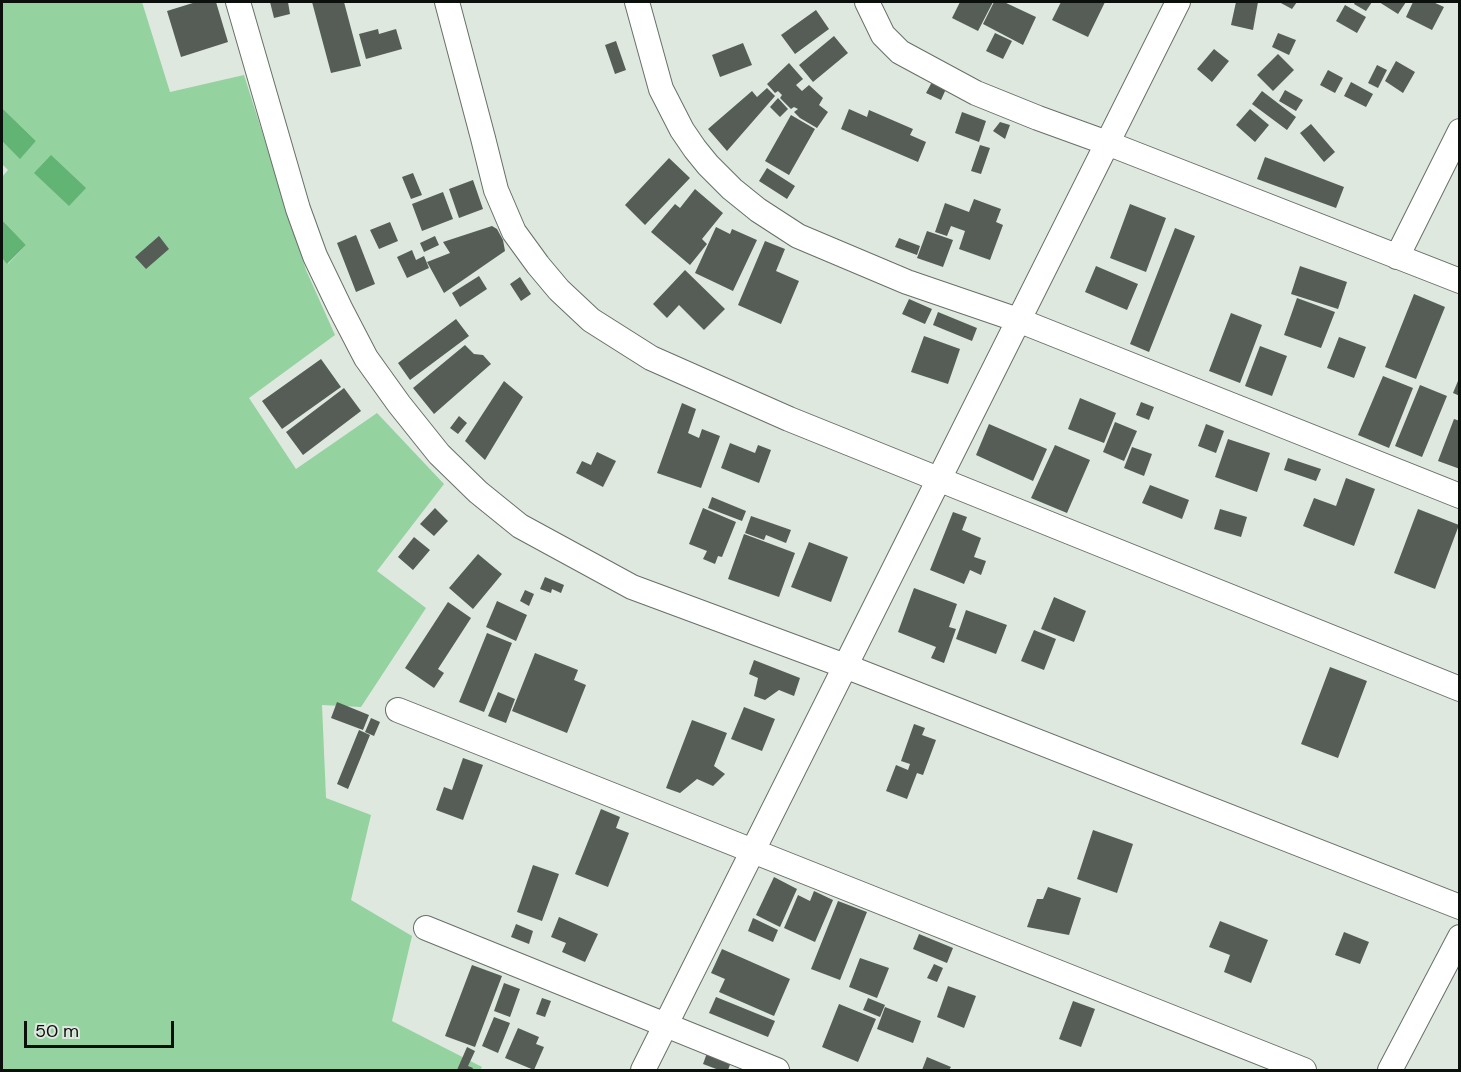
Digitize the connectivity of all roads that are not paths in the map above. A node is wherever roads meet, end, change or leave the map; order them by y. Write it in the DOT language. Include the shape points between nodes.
graph roads {
  1 [pos="238,2"];
  2 [pos="447,2"];
  3 [pos="637,2"];
  4 [pos="867,2"];
  5 [pos="1178,2"];
  6 [pos="1460,132"];
  7 [pos="1107,143"];
  8 [pos="1397,257"];
  9 [pos="1460,281"];
  10 [pos="1018,320"];
  11 [pos="939,480"];
  12 [pos="1460,496"];
  13 [pos="845,666"];
  14 [pos="1460,689"];
  15 [pos="398,710"];
  16 [pos="752,852"];
  17 [pos="1460,907"];
  18 [pos="426,928"];
  19 [pos="1460,937"];
  20 [pos="666,1025"];
  21 [pos="643,1071"];
  22 [pos="777,1071"];
  23 [pos="1304,1071"];
  24 [pos="1390,1071"];
  1 -- 13 [label="street" via="315,255 366,357 439,454 520,526 632,587"];
  2 -- 11 [label="street" via="496,190 514,232 559,290 591,320 651,358"];
  3 -- 10 [label="street" via="661,89 694,149 732,189 798,236 907,282"];
  4 -- 7 [label="street" via="883,35 900,52 976,93"];
  5 -- 7 [label="street"];
  6 -- 8 [label="street"];
  7 -- 8 [label="street"];
  7 -- 10 [label="street"];
  8 -- 9 [label="street"];
  10 -- 11 [label="street"];
  10 -- 12 [label="street"];
  11 -- 13 [label="street"];
  11 -- 14 [label="street"];
  13 -- 16 [label="street"];
  13 -- 17 [label="street"];
  15 -- 16 [label="street"];
  16 -- 20 [label="street"];
  16 -- 23 [label="street"];
  18 -- 20 [label="street"];
  19 -- 24 [label="street"];
  20 -- 21 [label="street"];
  20 -- 22 [label="street"];
}
